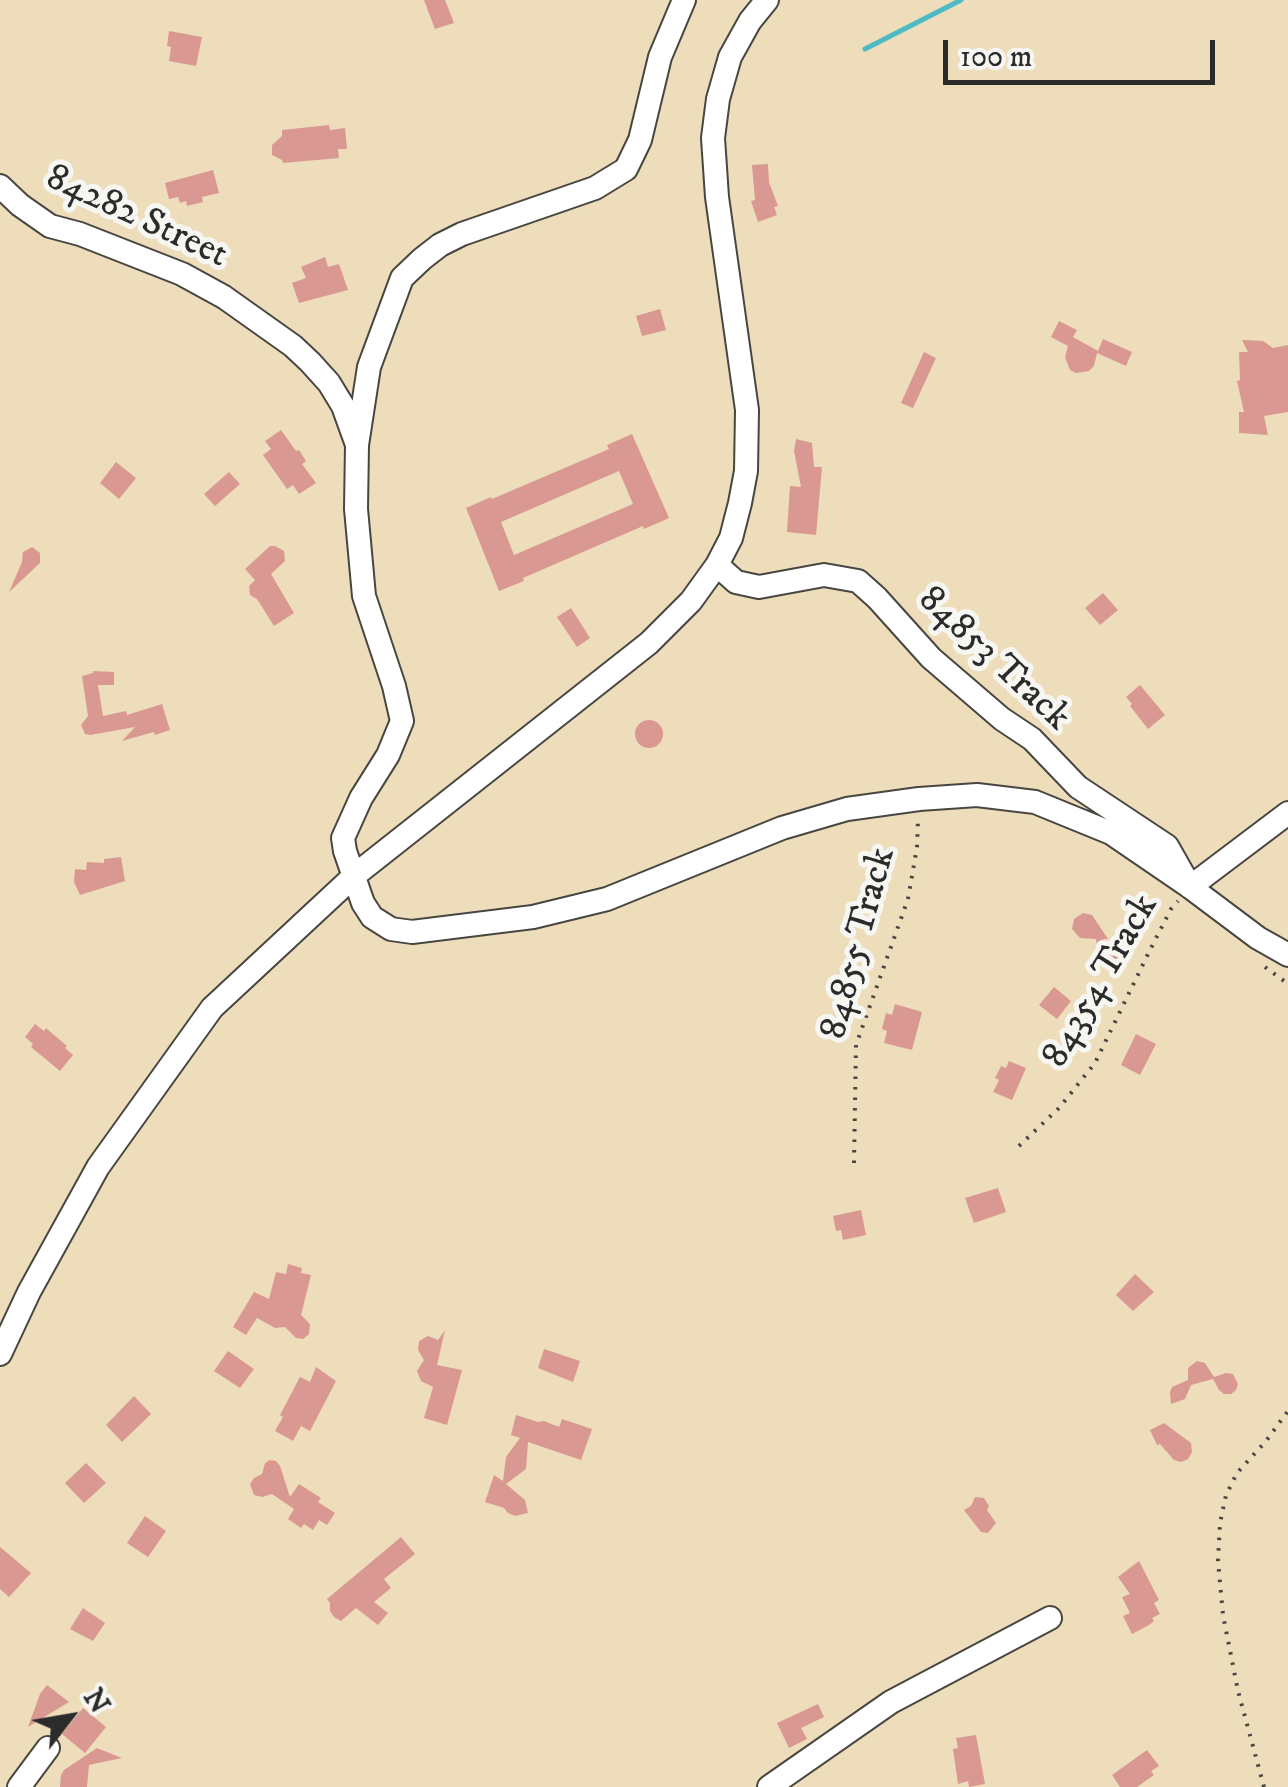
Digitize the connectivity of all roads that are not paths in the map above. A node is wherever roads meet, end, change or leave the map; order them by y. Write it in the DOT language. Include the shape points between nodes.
graph roads {
  1 [pos="684,0"];
  2 [pos="766,0"];
  3 [pos="0,186"];
  4 [pos="357,445"];
  5 [pos="717,565"];
  6 [pos="1288,813"];
  7 [pos="355,874"];
  8 [pos="1190,887"];
  9 [pos="320,907"];
  10 [pos="372,917"];
  11 [pos="1288,955"];
  12 [pos="0,1354"];
  13 [pos="1050,1618"];
  14 [pos="48,1748"];
  15 [pos="19,1787"];
  16 [pos="770,1787"];
  1 -- 4 [label="street" via="626,169 595,188 462,234 402,278 368,368"];
  2 -- 5 [label="street" via="730,57 713,138 747,410 740,503"];
  3 -- 4 [label="street, 84282 Street" via="50,226 182,274 293,346 336,394"];
  4 -- 7 [label="street" via="364,596 402,722 343,838"];
  5 -- 7 [label="street" via="649,642"];
  5 -- 8 [label="street, 84853 Track" via="736,582 759,586 824,575 858,581 931,658 1032,739 1078,787 1168,846"];
  6 -- 8 [label="street"];
  7 -- 9 [label="street"];
  7 -- 10 [label="street"];
  8 -- 10 [label="street" via="1111,833 1035,802 978,795 847,809 782,828 607,899 533,918 412,932"];
  8 -- 11 [label="street"];
  9 -- 10 [label="street"];
  9 -- 12 [label="street" via="212,1008 98,1166"];
  13 -- 16 [label="street" via="891,1702"];
  14 -- 15 [label="street"];
}
